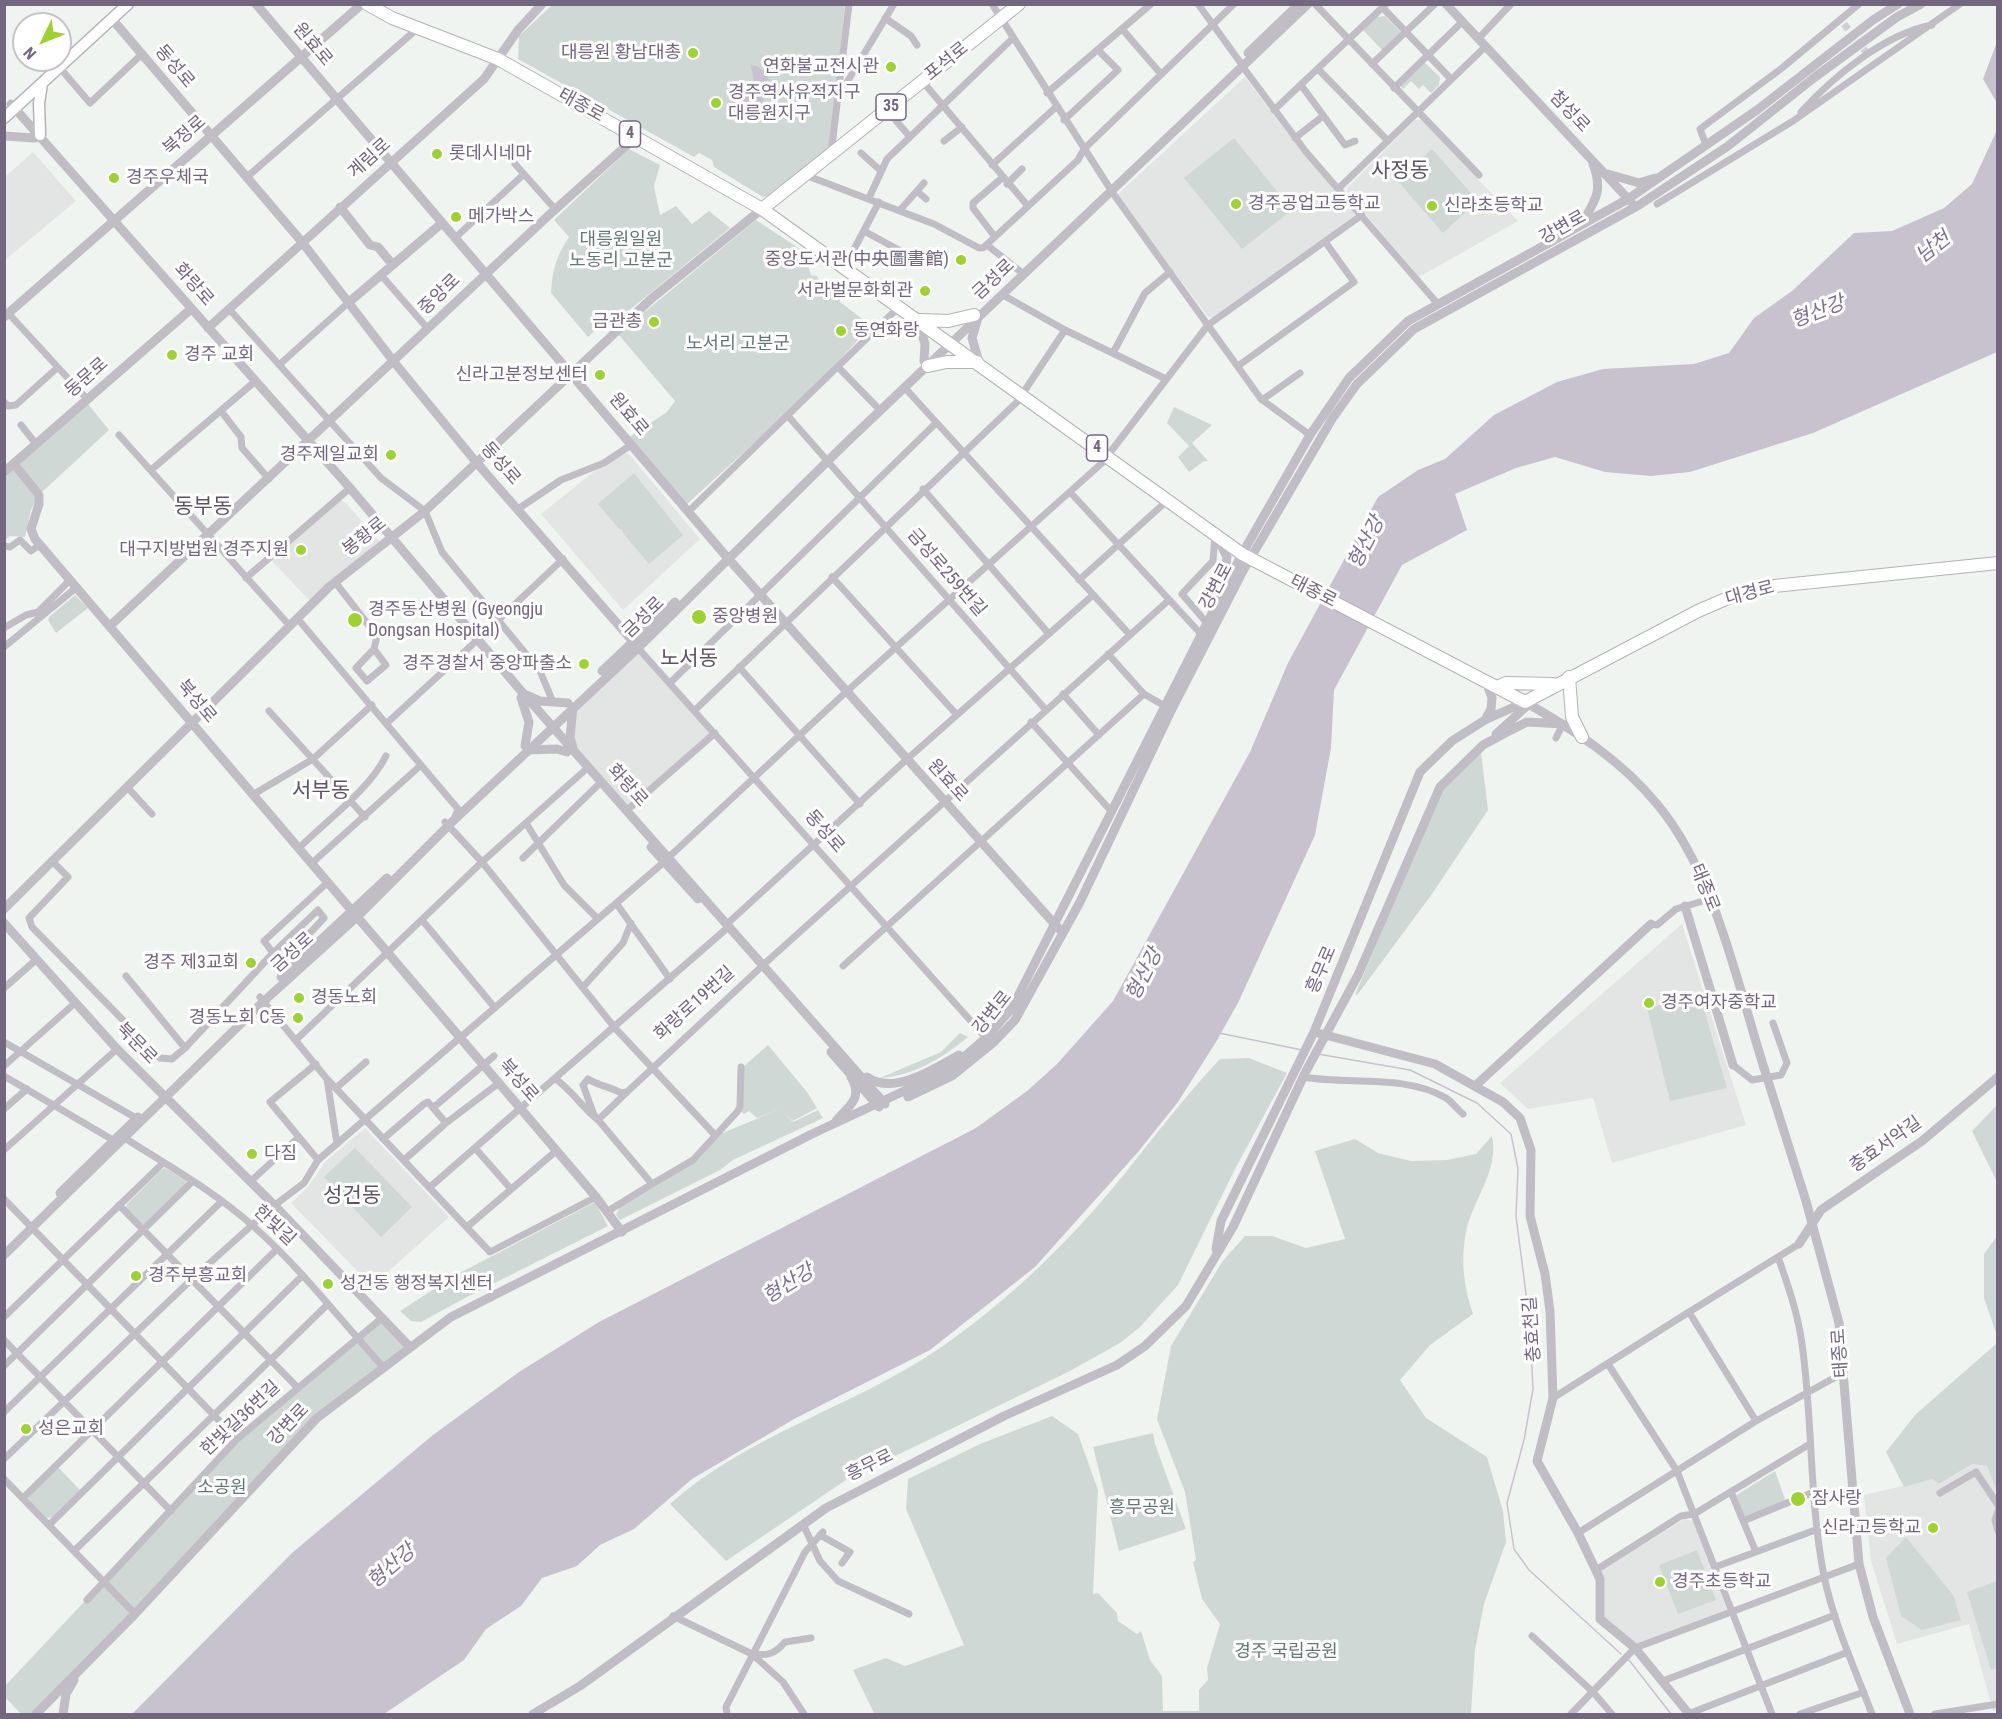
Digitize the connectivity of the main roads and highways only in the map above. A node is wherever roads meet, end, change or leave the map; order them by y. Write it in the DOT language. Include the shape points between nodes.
graph roads {
  1 [pos="119,4"];
  2 [pos="128,4"];
  3 [pos="367,4"];
  4 [pos="1019,4"];
  5 [pos="72,49"];
  6 [pos="72,51"];
  7 [pos="49,72"];
  8 [pos="51,72"];
  9 [pos="42,84"];
  10 [pos="9,110"];
  11 [pos="37,137"];
  12 [pos="762,209"];
  13 [pos="976,317"];
  14 [pos="918,320"];
  15 [pos="979,362"];
  16 [pos="926,364"];
  17 [pos="1998,563"];
  18 [pos="1563,681"];
  19 [pos="1491,684"];
  20 [pos="1528,702"];
  21 [pos="1582,737"];
  1 -- 5 [label="main road"];
  2 -- 6 [label="main road"];
  3 -- 12 [label="main road, 태종로 / 4" via="417,29 498,59"];
  4 -- 12 [label="main road, 포석로 / 35"];
  7 -- 10 [label="main road"];
  8 -- 9 [label="main road"];
  9 -- 10 [label="main road"];
  9 -- 11 [label="main road"];
  12 -- 14 [label="main road, 태종로 / 4"];
  13 -- 14 [label="main road"];
  14 -- 15 [label="main road, 태종로 / 4"];
  15 -- 16 [label="main road"];
  15 -- 19 [label="main road, 태종로 / 4" via="1251,559"];
  17 -- 18 [label="main road, 대경로" via="1774,586 1735,595"];
  18 -- 19 [label="main road"];
  18 -- 20 [label="main road, 대경로"];
  18 -- 21 [label="main road" via="1572,717"];
  19 -- 20 [label="main road, 태종로 / 4"];
}
